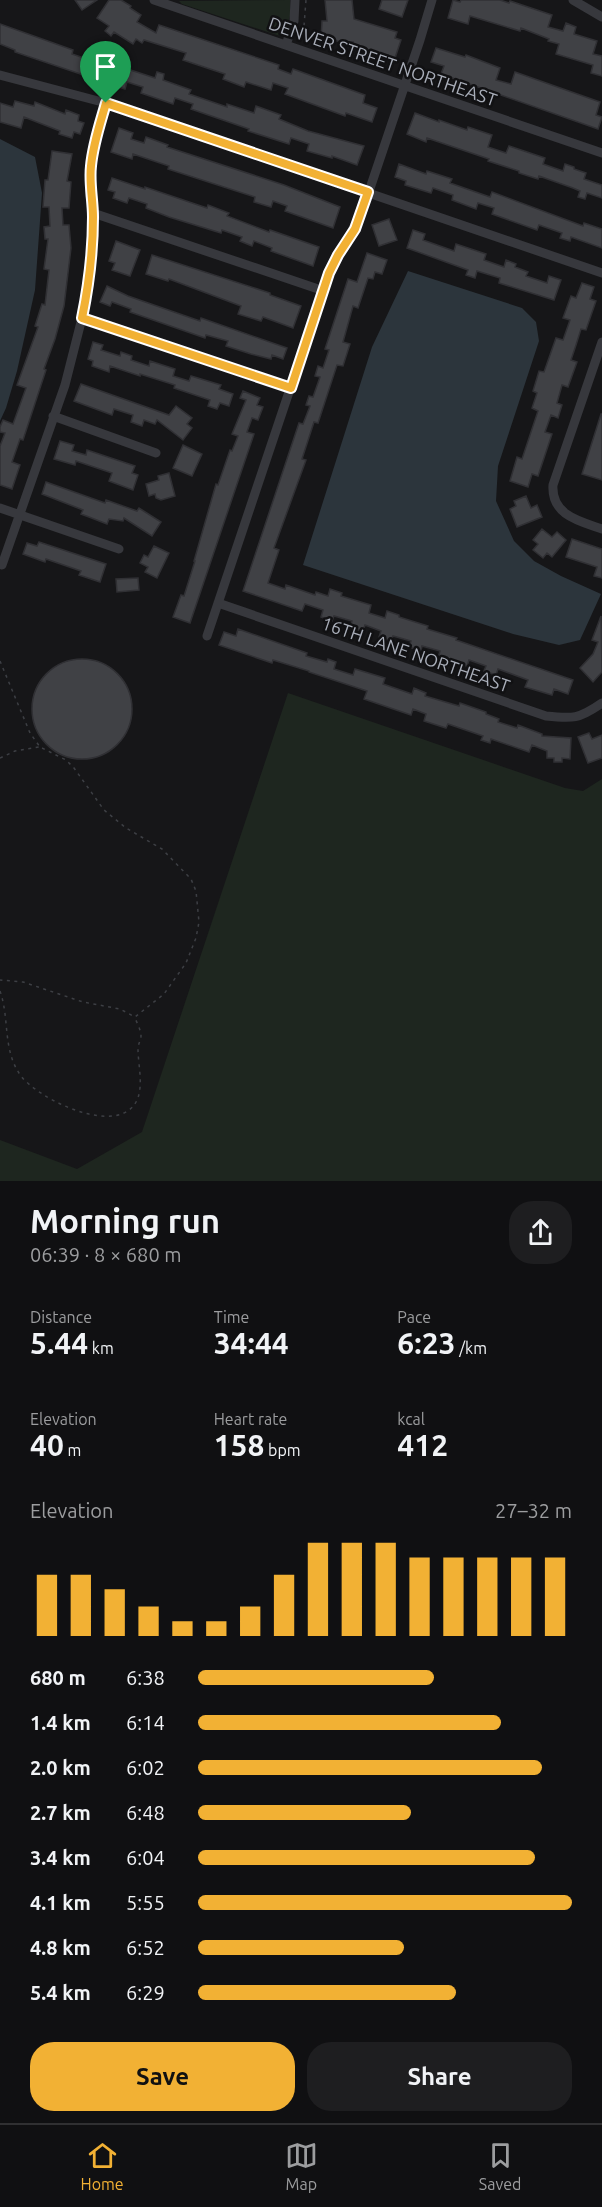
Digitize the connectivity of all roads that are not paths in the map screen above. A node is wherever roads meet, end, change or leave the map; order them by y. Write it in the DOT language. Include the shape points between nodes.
graph roads {
  1 [pos="154,0"];
  2 [pos="295,0"];
  3 [pos="432,0"];
  4 [pos="573,0"];
  5 [pos="602,17"];
  6 [pos="286,45"];
  7 [pos="0,75"];
  8 [pos="405,85"];
  9 [pos="106,103"];
  10 [pos="602,153"];
  11 [pos="368,192"];
  12 [pos="93,213"];
  13 [pos="602,273"];
  14 [pos="324,291"];
  15 [pos="82,318"];
  16 [pos="602,342"];
  17 [pos="291,388"];
  18 [pos="53,416"];
  19 [pos="156,453"];
  20 [pos="0,508"];
  21 [pos="19,514"];
  22 [pos="602,529"];
  23 [pos="119,549"];
  24 [pos="2,565"];
  25 [pos="218,603"];
  26 [pos="207,636"];
  27 [pos="602,703"];
  1 -- 6 [label="street, DENVER STREET NORTHEAST"];
  2 -- 6 [label="street" via="294,21"];
  3 -- 8 [label="street"];
  4 -- 5 [label="street"];
  6 -- 8 [label="street, DENVER STREET NORTHEAST"];
  7 -- 9 [label="street"];
  8 -- 10 [label="street, DENVER STREET NORTHEAST"];
  8 -- 11 [label="street"];
  9 -- 11 [label="street"];
  9 -- 12 [label="street" via="90,167"];
  11 -- 13 [label="street"];
  11 -- 14 [label="street" via="355,229 338,255"];
  12 -- 14 [label="street"];
  12 -- 15 [label="street" via="92,257"];
  14 -- 17 [label="street"];
  15 -- 17 [label="street"];
  15 -- 18 [label="street"];
  16 -- 22 [label="street" via="553,493 560,511"];
  17 -- 25 [label="street"];
  18 -- 19 [label="street"];
  18 -- 21 [label="street"];
  20 -- 21 [label="street"];
  21 -- 23 [label="street"];
  21 -- 24 [label="street"];
  25 -- 26 [label="street"];
  25 -- 27 [label="street, 16TH LANE NORTHEAST" via="546,716 586,715"];
}
